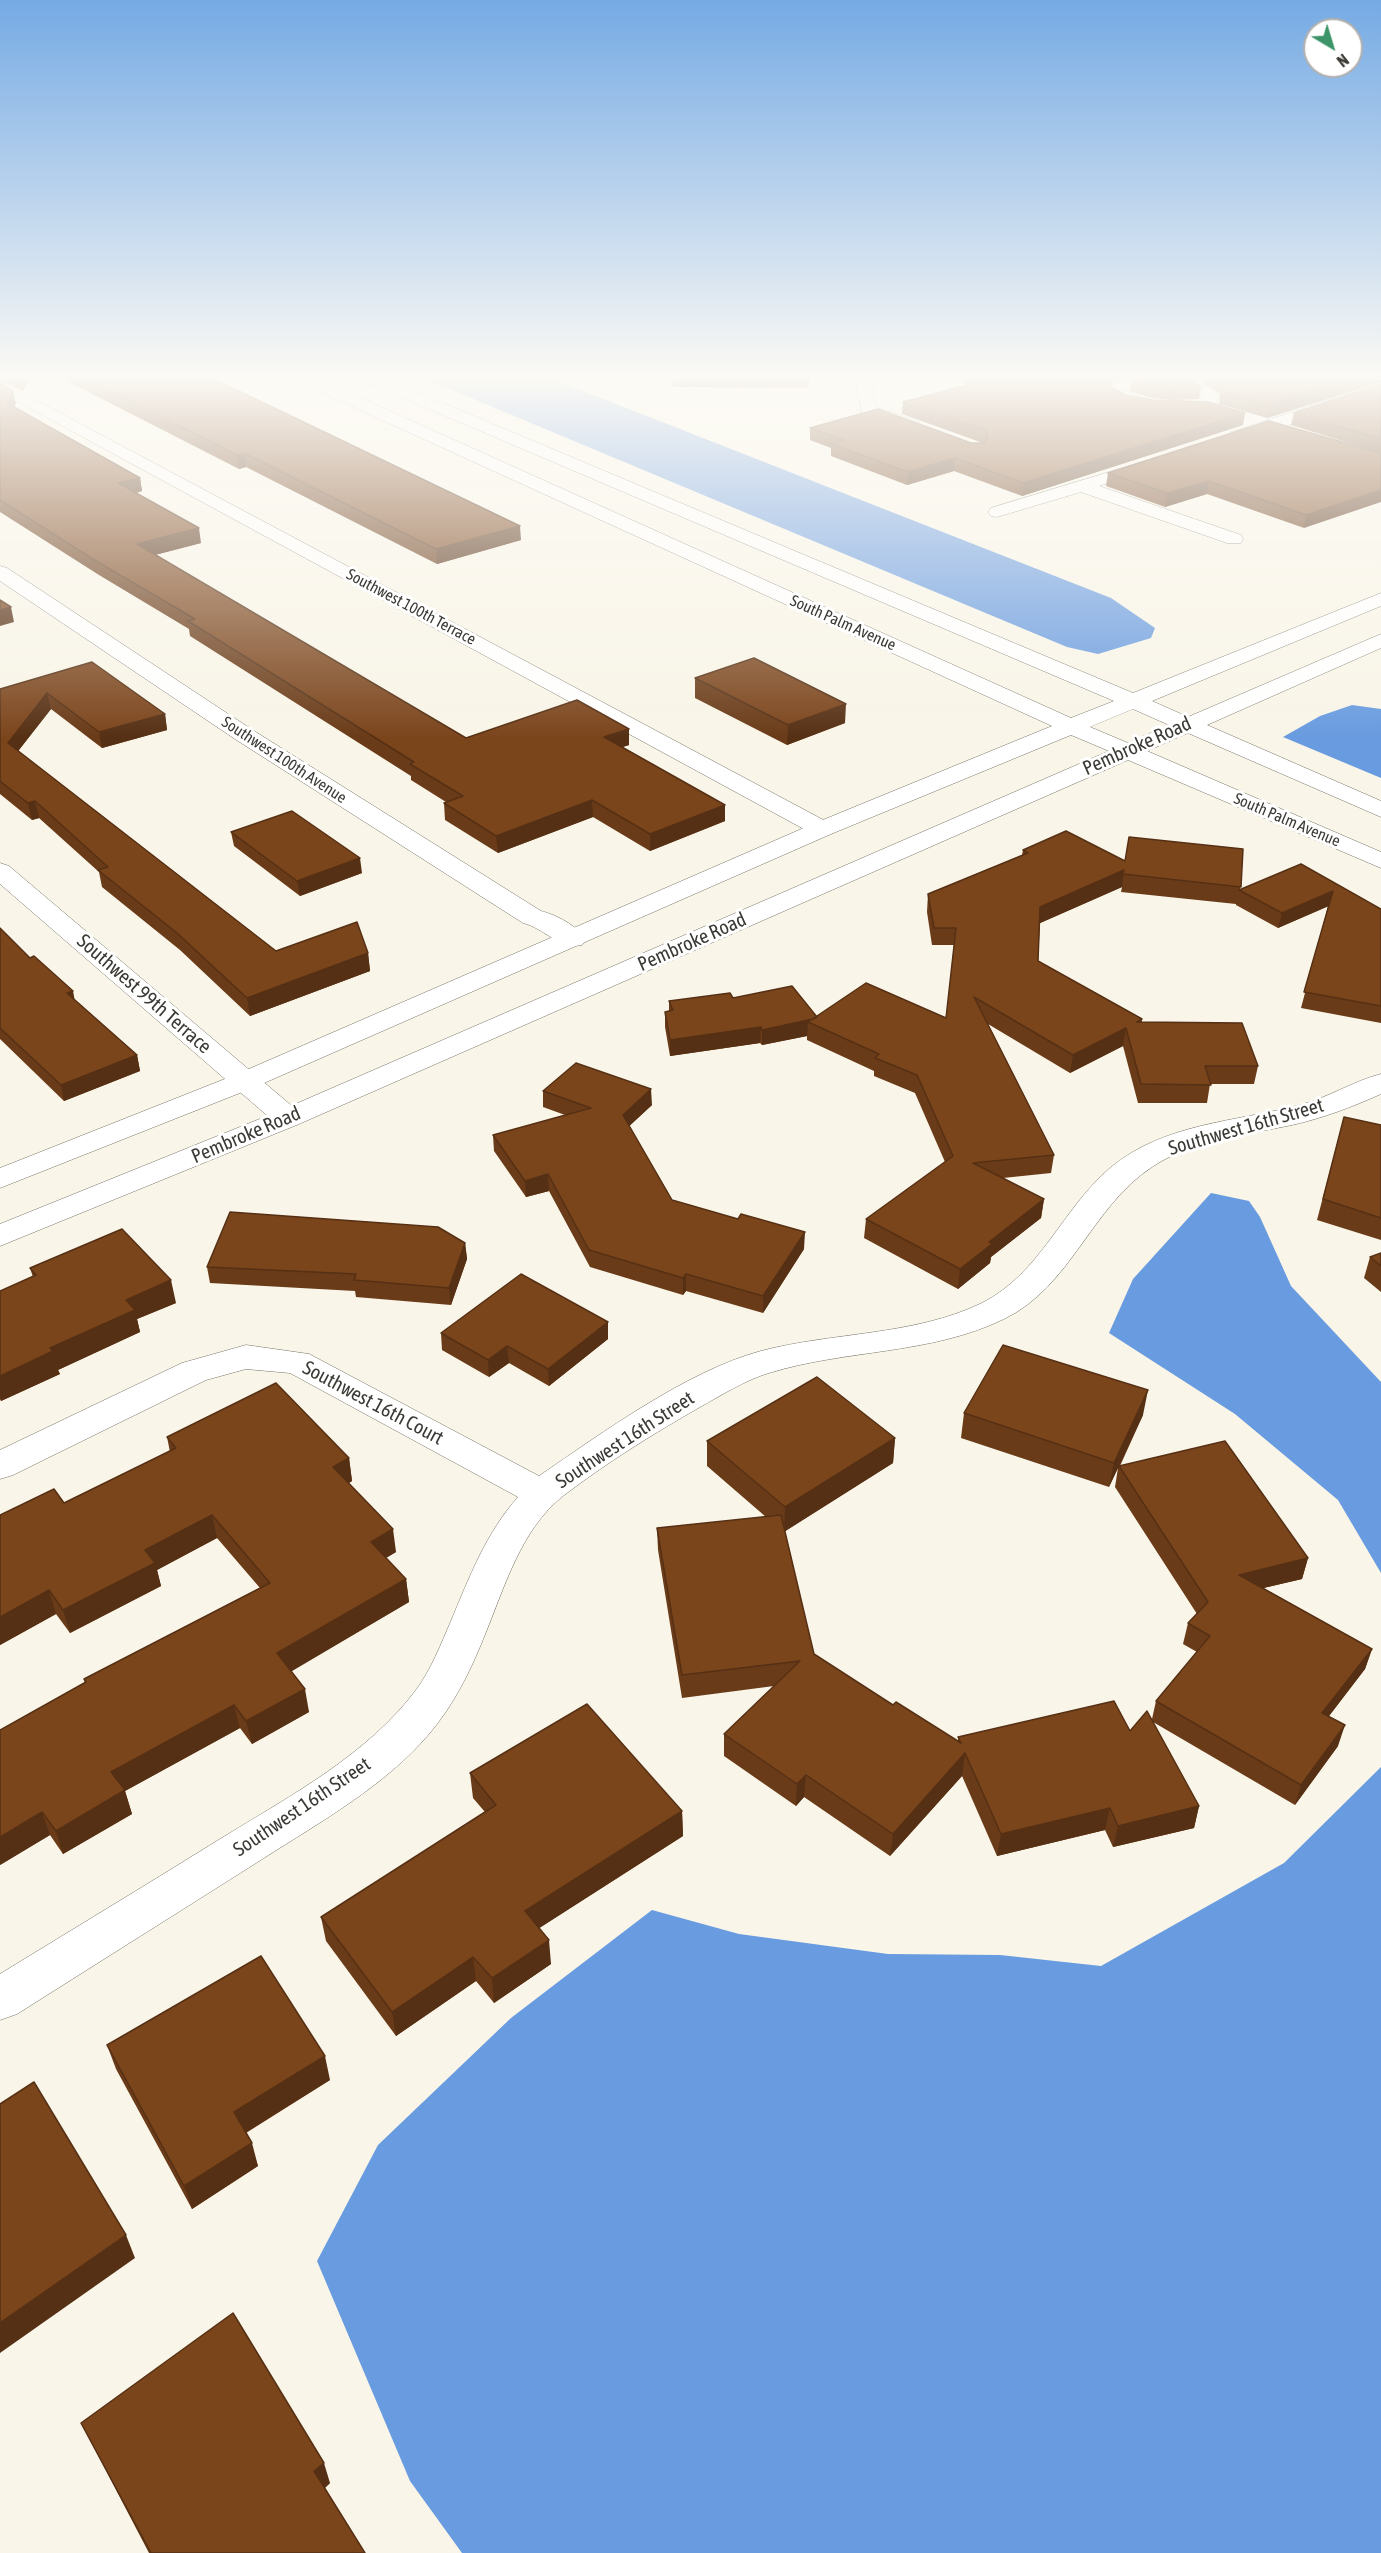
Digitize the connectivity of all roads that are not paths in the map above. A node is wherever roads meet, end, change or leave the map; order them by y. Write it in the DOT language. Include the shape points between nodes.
graph roads {
  1 [pos="210,499"];
  2 [pos="570,499"];
  3 [pos="656,499"];
  4 [pos="1039,499"];
  5 [pos="1120,499"];
  6 [pos="997,512"];
  7 [pos="1234,539"];
  8 [pos="0,572"];
  9 [pos="1381,599"];
  10 [pos="1381,640"];
  11 [pos="1131,700"];
  12 [pos="1184,725"];
  13 [pos="1070,726"];
  14 [pos="1126,750"];
  15 [pos="1381,810"];
  16 [pos="822,829"];
  17 [pos="1381,861"];
  18 [pos="0,871"];
  19 [pos="573,939"];
  20 [pos="245,1081"];
  21 [pos="1381,1083"];
  22 [pos="288,1118"];
  23 [pos="0,1179"];
  24 [pos="0,1236"];
  25 [pos="0,1466"];
  26 [pos="542,1494"];
  27 [pos="0,1999"];
  1 -- 16 [label="main road, Southwest 100th Terrace"];
  2 -- 13 [label="main road, South Palm Avenue"];
  3 -- 11 [label="main road"];
  4 -- 6 [label="main road"];
  5 -- 7 [label="main road"];
  8 -- 19 [label="main road, Southwest 100th Avenue" via="252,740"];
  9 -- 11 [label="main road"];
  10 -- 12 [label="main road, Pembroke Road"];
  11 -- 12 [label="main road"];
  11 -- 13 [label="main road"];
  12 -- 14 [label="main road, Pembroke Road"];
  12 -- 15 [label="main road"];
  13 -- 14 [label="main road, South Palm Avenue"];
  13 -- 16 [label="main road"];
  14 -- 17 [label="main road, South Palm Avenue"];
  14 -- 22 [label="main road, Pembroke Road"];
  16 -- 19 [label="main road"];
  18 -- 20 [label="main road, Southwest 99th Terrace"];
  19 -- 20 [label="main road"];
  20 -- 22 [label="main road, Southwest 99th Terrace"];
  20 -- 23 [label="main road"];
  21 -- 26 [label="main road, Southwest 16th Street" via="1313,1111 1212,1132 1142,1159 1092,1204 1053,1265 1028,1290 993,1311 949,1326 748,1367 664,1411"];
  22 -- 24 [label="main road, Pembroke Road"];
  25 -- 26 [label="main road, Southwest 16th Court" via="194,1371 246,1357 297,1362"];
  26 -- 27 [label="main road, Southwest 16th Street" via="515,1528 493,1567 443,1683 412,1725 355,1773 290,1818"];
}
